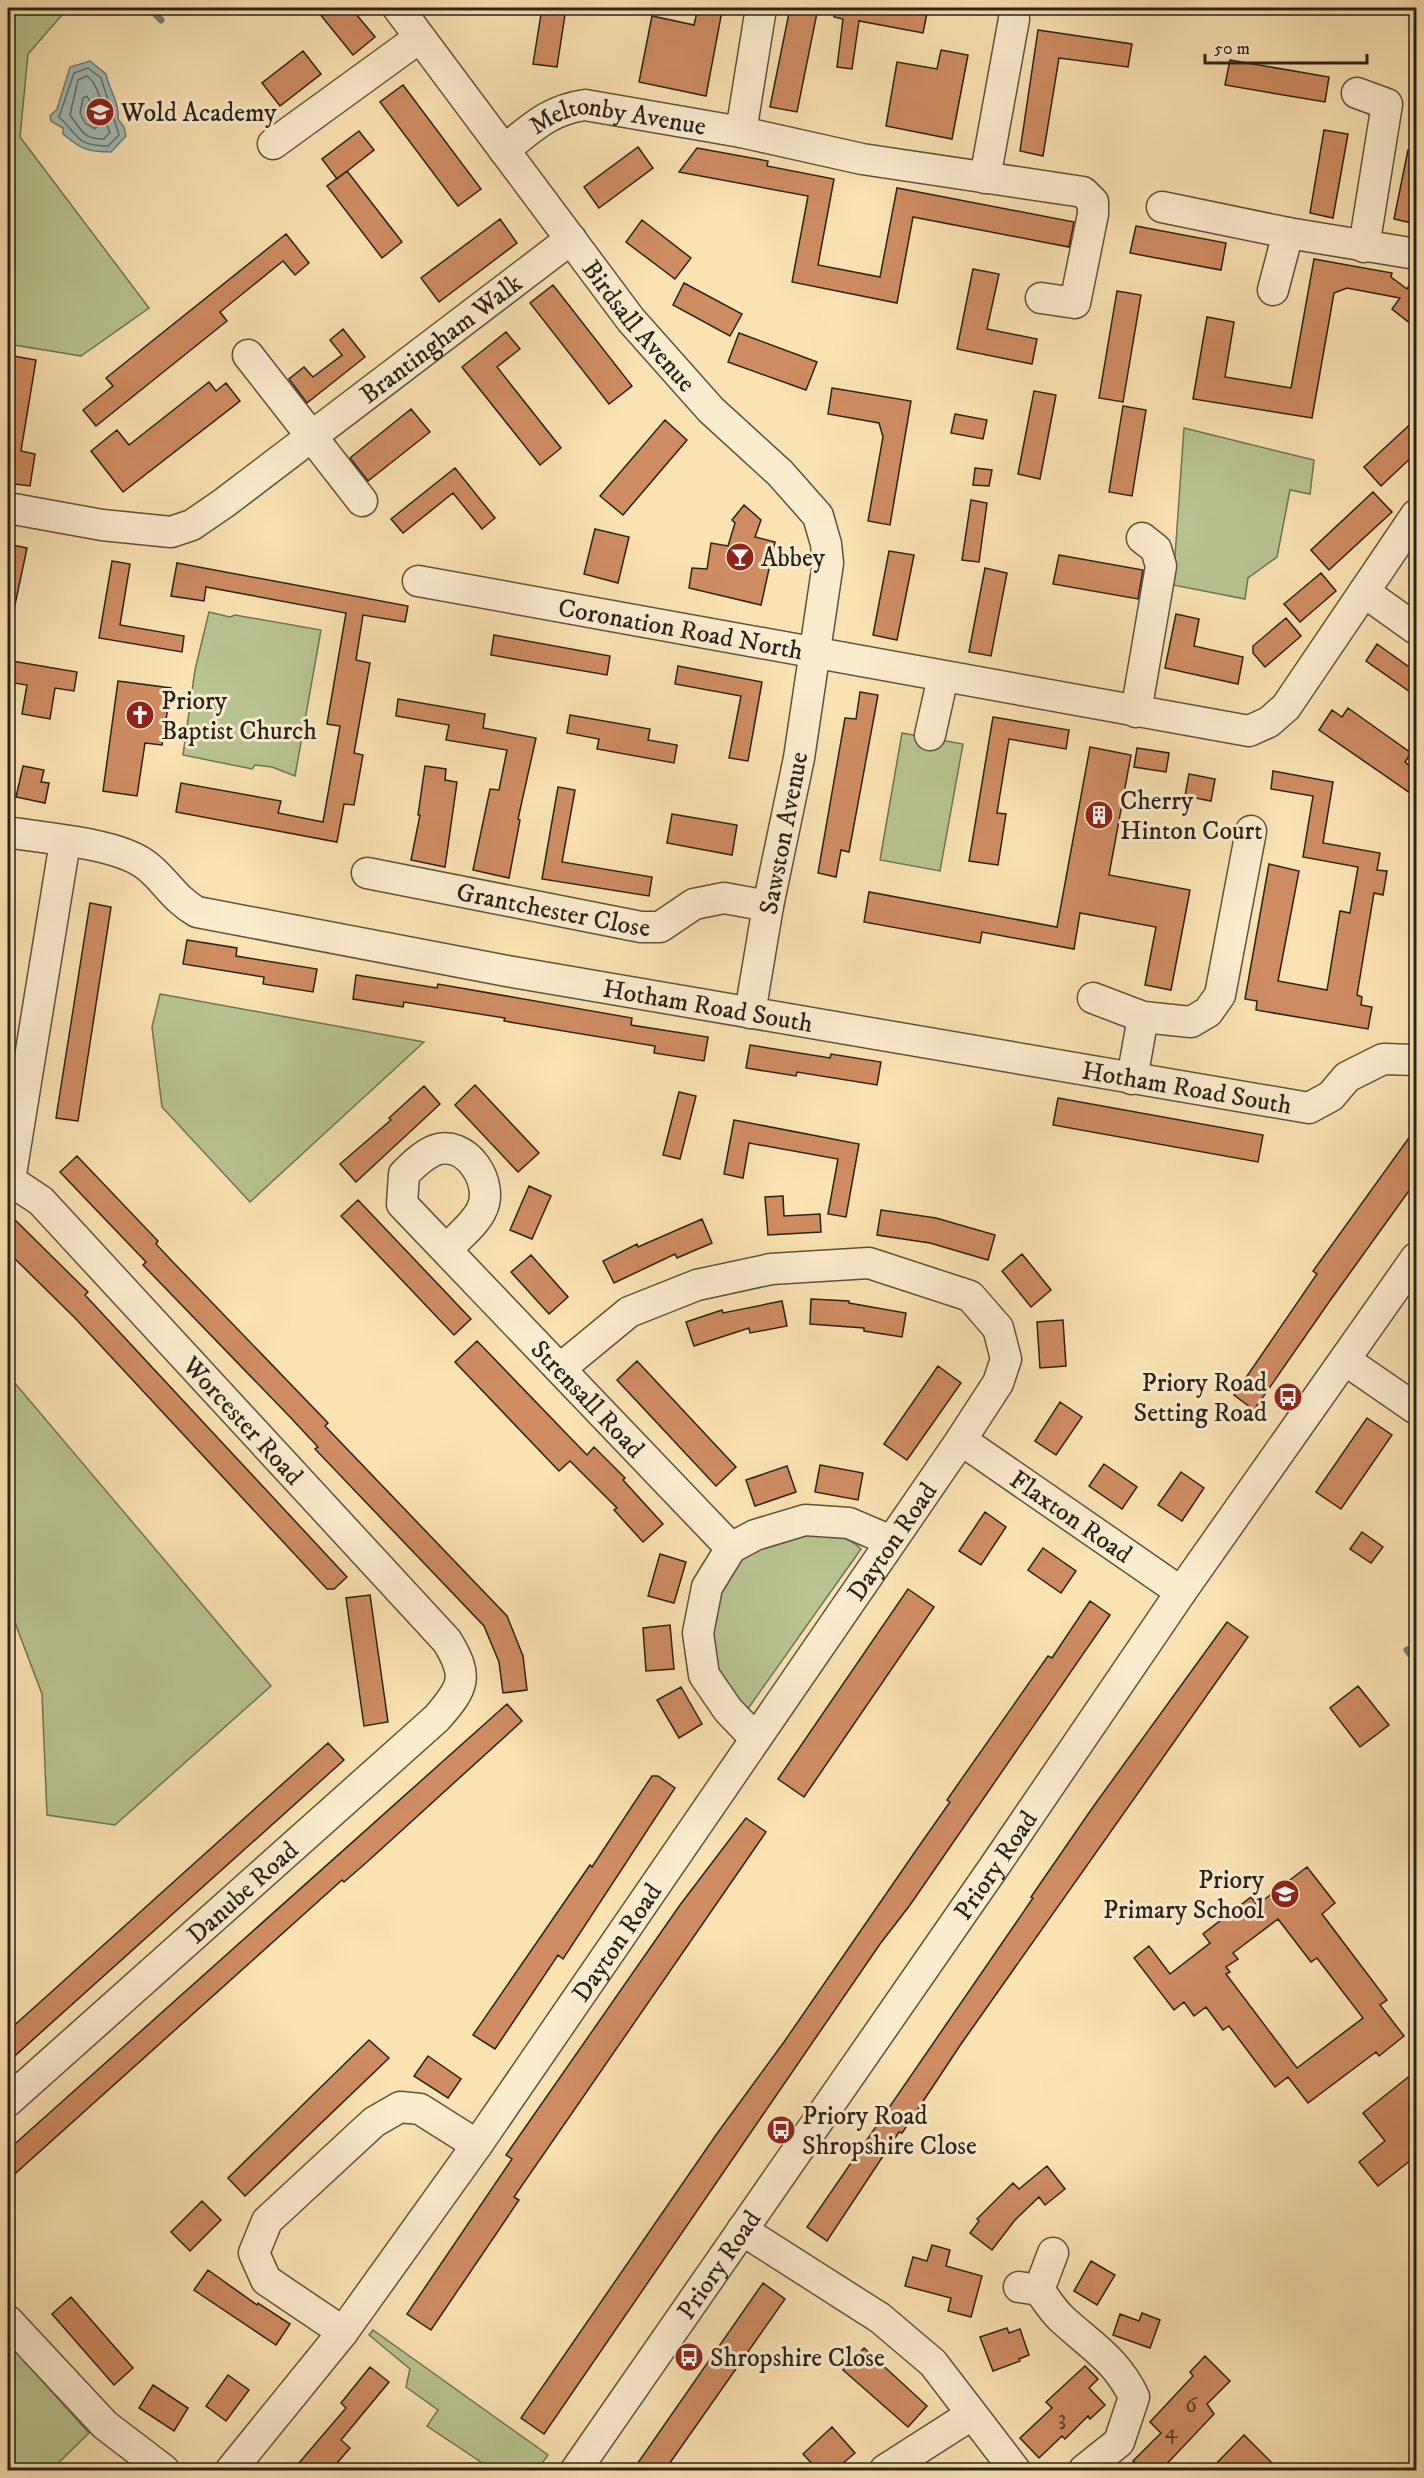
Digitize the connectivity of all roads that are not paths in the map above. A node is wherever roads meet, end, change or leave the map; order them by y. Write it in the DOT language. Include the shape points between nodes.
graph roads {
  1 [pos="398,8"];
  2 [pos="761,8"];
  3 [pos="1003,30"];
  4 [pos="419,38"];
  5 [pos="1357,93"];
  6 [pos="741,132"];
  7 [pos="273,144"];
  8 [pos="504,150"];
  9 [pos="985,178"];
  10 [pos="1162,207"];
  11 [pos="1288,233"];
  12 [pos="571,239"];
  13 [pos="1364,247"];
  14 [pos="1416,254"];
  15 [pos="1273,290"];
  16 [pos="1041,298"];
  17 [pos="248,355"];
  18 [pos="311,437"];
  19 [pos="362,501"];
  20 [pos="8,508"];
  21 [pos="1416,515"];
  22 [pos="1142,538"];
  23 [pos="418,581"];
  24 [pos="1364,592"];
  25 [pos="1416,629"];
  26 [pos="815,653"];
  27 [pos="943,677"];
  28 [pos="1136,712"];
  29 [pos="930,735"];
  30 [pos="1251,831"];
  31 [pos="8,832"];
  32 [pos="65,842"];
  33 [pos="367,873"];
  34 [pos="768,906"];
  35 [pos="1093,998"];
  36 [pos="750,1013"];
  37 [pos="1143,1017"];
  38 [pos="1416,1060"];
  39 [pos="1132,1079"];
  40 [pos="9,1179"];
  41 [pos="447,1249"];
  42 [pos="1416,1258"];
  43 [pos="1345,1360"];
  44 [pos="561,1368"];
  45 [pos="1416,1409"];
  46 [pos="961,1440"];
  47 [pos="891,1540"];
  48 [pos="731,1548"];
  49 [pos="1181,1592"];
  50 [pos="462,1673"];
  51 [pos="756,1738"];
  52 [pos="8,2101"];
  53 [pos="477,2145"];
  54 [pos="742,2229"];
  55 [pos="1053,2253"];
  56 [pos="8,2321"];
  57 [pos="343,2332"];
  58 [pos="971,2415"];
  59 [pos="164,2470"];
  60 [pos="231,2470"];
  61 [pos="576,2470"];
  62 [pos="885,2470"];
  63 [pos="1015,2470"];
  64 [pos="1084,2470"];
  1 -- 4 [label="street, Birdsall Avenue"];
  2 -- 6 [label="street, Meltonby Avenue"];
  3 -- 9 [label="street"];
  4 -- 7 [label="street"];
  4 -- 8 [label="street, Birdsall Avenue"];
  5 -- 13 [label="street" via="1387,104"];
  6 -- 8 [label="street, Meltonby Avenue" via="585,105 565,108 546,117"];
  6 -- 9 [label="street, Meltonby Avenue" via="860,170"];
  8 -- 12 [label="street, Birdsall Avenue"];
  9 -- 16 [label="street, Meltonby Avenue" via="1083,192 1093,202 1094,214 1075,303"];
  10 -- 11 [label="street"];
  11 -- 13 [label="street"];
  11 -- 15 [label="street"];
  12 -- 18 [label="street, Brantingham Walk"];
  12 -- 26 [label="street, Birdsall Avenue" via="631,320 681,377 780,473 818,516 828,563"];
  13 -- 14 [label="street"];
  17 -- 18 [label="street"];
  18 -- 19 [label="street"];
  18 -- 20 [label="street, Brantingham Walk" via="192,525 171,532 102,525"];
  21 -- 24 [label="street, Coronation Road North"];
  22 -- 28 [label="street" via="1156,549 1161,566"];
  23 -- 26 [label="street, Coronation Road North"];
  24 -- 25 [label="street"];
  24 -- 28 [label="street, Coronation Road North" via="1286,707 1269,722 1249,731"];
  26 -- 27 [label="street, Coronation Road North"];
  26 -- 34 [label="street, Sawston Avenue" via="799,758"];
  27 -- 28 [label="street, Coronation Road North"];
  27 -- 29 [label="street"];
  30 -- 37 [label="street" via="1220,995 1208,1012 1191,1022"];
  31 -- 32 [label="street, Hotham Road South"];
  32 -- 36 [label="street, Hotham Road South" via="125,852 146,865 183,904 197,912"];
  32 -- 40 [label="street"];
  33 -- 34 [label="street, Grantchester Close" via="641,927 660,927 694,904 724,898"];
  34 -- 36 [label="street, Sawston Avenue"];
  35 -- 37 [label="street"];
  36 -- 39 [label="street, Hotham Road South"];
  37 -- 39 [label="street"];
  38 -- 39 [label="street, Hotham Road South" via="1383,1059 1347,1077 1331,1096 1309,1108"];
  40 -- 50 [label="street, Worcester Road" via="41,1201 447,1641"];
  41 -- 44 [label="street, Strensall Road"];
  42 -- 43 [label="street, Priory Road"];
  43 -- 45 [label="street"];
  43 -- 49 [label="street, Priory Road"];
  44 -- 46 [label="street, Dayton Road" via="629,1312 697,1285 771,1269 869,1263 970,1296 998,1328 1006,1359 998,1383"];
  44 -- 48 [label="street, Strensall Road"];
  46 -- 47 [label="street, Dayton Road"];
  46 -- 49 [label="street, Flaxton Road"];
  47 -- 48 [label="street" via="849,1523 805,1520 755,1535"];
  47 -- 51 [label="street, Dayton Road"];
  48 -- 51 [label="street" via="707,1587 698,1633 704,1675 728,1710"];
  49 -- 54 [label="street, Priory Road"];
  50 -- 52 [label="street, Danube Road" via="458,1690 437,1718"];
  51 -- 53 [label="street, Dayton Road"];
  53 -- 57 [label="street, Dayton Road"];
  53 -- 57 [label="street" via="420,2109 400,2107 374,2122 267,2222 254,2253 266,2280"];
  54 -- 58 [label="street" via="880,2318 933,2364"];
  54 -- 61 [label="street, Priory Road"];
  55 -- 64 [label="street" via="1029,2288 1112,2362 1134,2397 1119,2442"];
  56 -- 59 [label="street" via="105,2425"];
  57 -- 60 [label="street, Dayton Road"];
  58 -- 62 [label="street"];
  58 -- 63 [label="street"];
}
